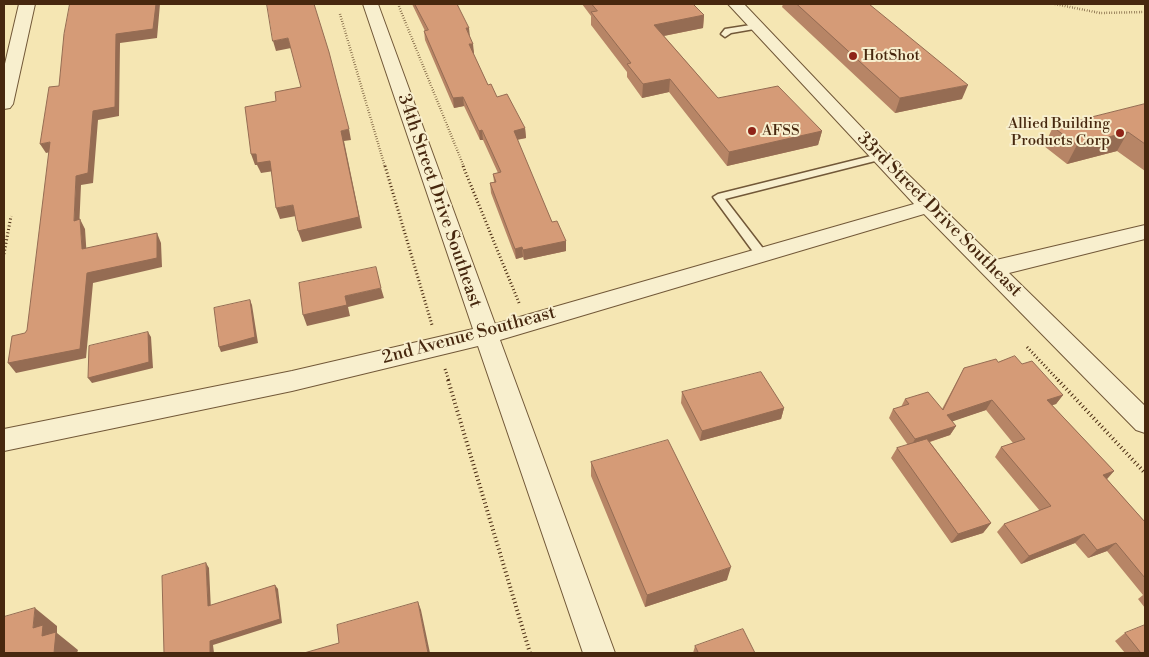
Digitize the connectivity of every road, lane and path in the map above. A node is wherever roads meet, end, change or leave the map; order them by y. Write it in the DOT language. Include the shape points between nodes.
graph roads {
  1 [pos="27,4"];
  2 [pos="370,4"];
  3 [pos="398,4"];
  4 [pos="736,4"];
  5 [pos="1055,4"];
  6 [pos="1145,12"];
  7 [pos="340,14"];
  8 [pos="757,26"];
  9 [pos="725,34"];
  10 [pos="4,104"];
  11 [pos="880,156"];
  12 [pos="929,206"];
  13 [pos="11,216"];
  14 [pos="1145,232"];
  15 [pos="4,254"];
  16 [pos="761,254"];
  17 [pos="992,269"];
  18 [pos="512,308"];
  19 [pos="432,327"];
  20 [pos="486,335"];
  21 [pos="1027,347"];
  22 [pos="444,363"];
  23 [pos="1145,422"];
  24 [pos="4,440"];
  25 [pos="1145,473"];
  26 [pos="530,653"];
  27 [pos="599,653"];
  1 -- 10 [label="street"];
  2 -- 20 [label="street, 34th Street Drive Southeast"];
  3 -- 18 [label="path" via="520,306"];
  4 -- 8 [label="street, 33rd Street Drive Southeast"];
  5 -- 6 [label="path" via="1101,14"];
  7 -- 19 [label="path"];
  8 -- 9 [label="lane"];
  8 -- 11 [label="street, 33rd Street Drive Southeast"];
  11 -- 12 [label="street, 33rd Street Drive Southeast"];
  11 -- 16 [label="lane" via="718,197"];
  12 -- 16 [label="street, 2nd Avenue Southeast"];
  12 -- 17 [label="street, 33rd Street Drive Southeast"];
  13 -- 15 [label="path"];
  14 -- 17 [label="street"];
  16 -- 20 [label="street, 2nd Avenue Southeast"];
  17 -- 23 [label="street, 33rd Street Drive Southeast"];
  20 -- 24 [label="street, 2nd Avenue Southeast" via="292,381"];
  20 -- 27 [label="street, 34th Street Drive Southeast"];
  21 -- 25 [label="path"];
  22 -- 26 [label="path"];
}
